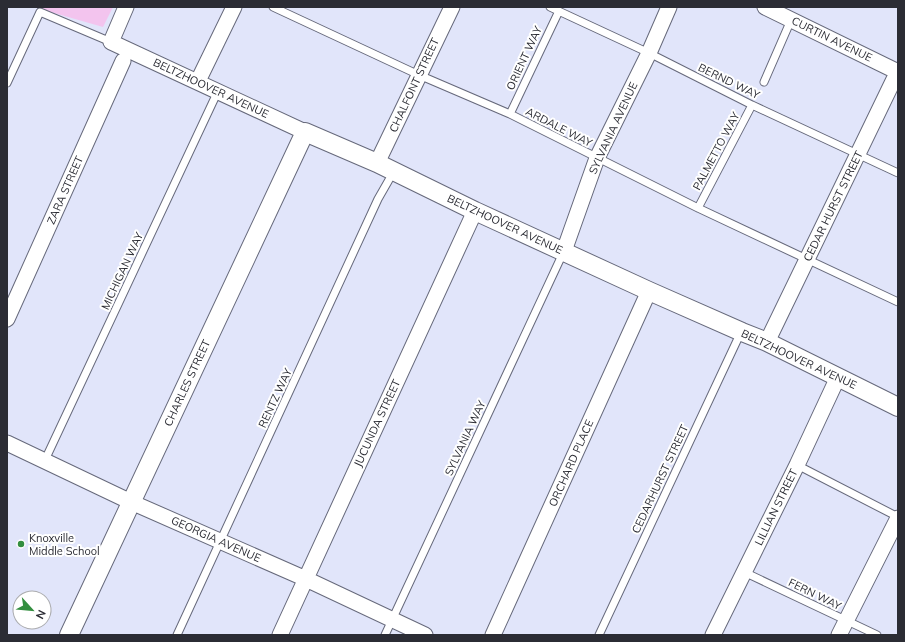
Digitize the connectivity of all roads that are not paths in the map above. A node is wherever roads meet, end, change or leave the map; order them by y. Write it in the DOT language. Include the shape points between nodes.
graph roads {
  1 [pos="126,7"];
  2 [pos="234,7"];
  3 [pos="273,7"];
  4 [pos="452,7"];
  5 [pos="550,7"];
  6 [pos="669,7"];
  7 [pos="765,7"];
  8 [pos="558,11"];
  9 [pos="791,20"];
  10 [pos="111,42"];
  11 [pos="649,53"];
  12 [pos="124,61"];
  13 [pos="898,71"];
  14 [pos="419,75"];
  15 [pos="198,81"];
  16 [pos="764,82"];
  17 [pos="7,83"];
  18 [pos="218,91"];
  19 [pos="752,104"];
  20 [pos="510,114"];
  21 [pos="305,132"];
  22 [pos="858,154"];
  23 [pos="597,158"];
  24 [pos="377,163"];
  25 [pos="394,171"];
  26 [pos="898,173"];
  27 [pos="698,208"];
  28 [pos="475,211"];
  29 [pos="564,251"];
  30 [pos="808,259"];
  31 [pos="649,291"];
  32 [pos="897,299"];
  33 [pos="7,319"];
  34 [pos="742,332"];
  35 [pos="767,342"];
  36 [pos="838,378"];
  37 [pos="898,407"];
  38 [pos="7,443"];
  39 [pos="45,460"];
  40 [pos="797,465"];
  41 [pos="131,502"];
  42 [pos="898,517"];
  43 [pos="221,542"];
  44 [pos="744,572"];
  45 [pos="306,579"];
  46 [pos="392,619"];
  47 [pos="846,621"];
  48 [pos="69,635"];
  49 [pos="177,635"];
  50 [pos="280,635"];
  51 [pos="385,635"];
  52 [pos="425,635"];
  53 [pos="493,635"];
  54 [pos="599,635"];
  55 [pos="713,635"];
  56 [pos="838,635"];
  57 [pos="877,635"];
  1 -- 10 [label="street"];
  2 -- 15 [label="street"];
  3 -- 14 [label="lane, ARDALE WAY"];
  4 -- 14 [label="street, CHALFONT STREET"];
  5 -- 8 [label="lane, BERND WAY"];
  6 -- 11 [label="street, SYLVANIA AVENUE"];
  7 -- 9 [label="street, CURTIN AVENUE"];
  8 -- 11 [label="lane, BERND WAY"];
  8 -- 20 [label="lane, ORIENT WAY"];
  9 -- 13 [label="street, CURTIN AVENUE"];
  9 -- 16 [label="lane"];
  10 -- 15 [label="street, BELTZHOOVER AVENUE"];
  10 -- 17 [label="lane" via="40,12"];
  11 -- 19 [label="lane, BERND WAY"];
  11 -- 23 [label="street, SYLVANIA AVENUE"];
  12 -- 33 [label="street, ZARA STREET"];
  13 -- 22 [label="street, CEDAR HURST STREET"];
  14 -- 20 [label="lane, ARDALE WAY"];
  14 -- 24 [label="street, CHALFONT STREET"];
  15 -- 18 [label="street, BELTZHOOVER AVENUE"];
  18 -- 21 [label="street, BELTZHOOVER AVENUE"];
  18 -- 39 [label="lane, MICHIGAN WAY"];
  19 -- 22 [label="lane, BERND WAY"];
  19 -- 27 [label="lane, PALMETTO WAY"];
  20 -- 23 [label="lane, ARDALE WAY"];
  21 -- 24 [label="street, BELTZHOOVER AVENUE"];
  21 -- 41 [label="street, CHARLES STREET"];
  22 -- 26 [label="lane, BERND WAY"];
  22 -- 30 [label="street, CEDAR HURST STREET"];
  23 -- 27 [label="lane, ARDALE WAY"];
  23 -- 29 [label="street, SYLVANIA AVENUE"];
  24 -- 25 [label="street, BELTZHOOVER AVENUE"];
  25 -- 28 [label="street, BELTZHOOVER AVENUE"];
  25 -- 43 [label="lane, RENTZ WAY" via="378,199"];
  27 -- 30 [label="lane, ARDALE WAY"];
  28 -- 29 [label="street, BELTZHOOVER AVENUE"];
  28 -- 45 [label="street, JUCUNDA STREET"];
  29 -- 31 [label="street, BELTZHOOVER AVENUE"];
  29 -- 46 [label="lane, SYLVANIA WAY"];
  30 -- 32 [label="lane, ARDALE WAY"];
  30 -- 35 [label="street, CEDAR HURST STREET"];
  31 -- 34 [label="street, BELTZHOOVER AVENUE"];
  31 -- 53 [label="street, ORCHARD PLACE"];
  34 -- 35 [label="street, BELTZHOOVER AVENUE"];
  34 -- 54 [label="lane, CEDARHURST STREET"];
  35 -- 36 [label="street, BELTZHOOVER AVENUE"];
  36 -- 37 [label="street, BELTZHOOVER AVENUE"];
  36 -- 40 [label="street, LILLIAN STREET"];
  38 -- 39 [label="street, GEORGIA AVENUE"];
  39 -- 41 [label="street, GEORGIA AVENUE"];
  40 -- 42 [label="lane"];
  40 -- 44 [label="street, LILLIAN STREET"];
  41 -- 43 [label="street, GEORGIA AVENUE"];
  41 -- 48 [label="street, CHARLES STREET"];
  42 -- 47 [label="street"];
  43 -- 45 [label="street, GEORGIA AVENUE"];
  43 -- 49 [label="lane, RENTZ WAY"];
  44 -- 47 [label="lane, FERN WAY"];
  44 -- 55 [label="street, LILLIAN STREET"];
  45 -- 46 [label="street, GEORGIA AVENUE"];
  45 -- 50 [label="street, JUCUNDA STREET"];
  46 -- 51 [label="lane, SYLVANIA WAY"];
  46 -- 52 [label="street, GEORGIA AVENUE"];
  47 -- 56 [label="street"];
  47 -- 57 [label="lane, FERN WAY"];
}
